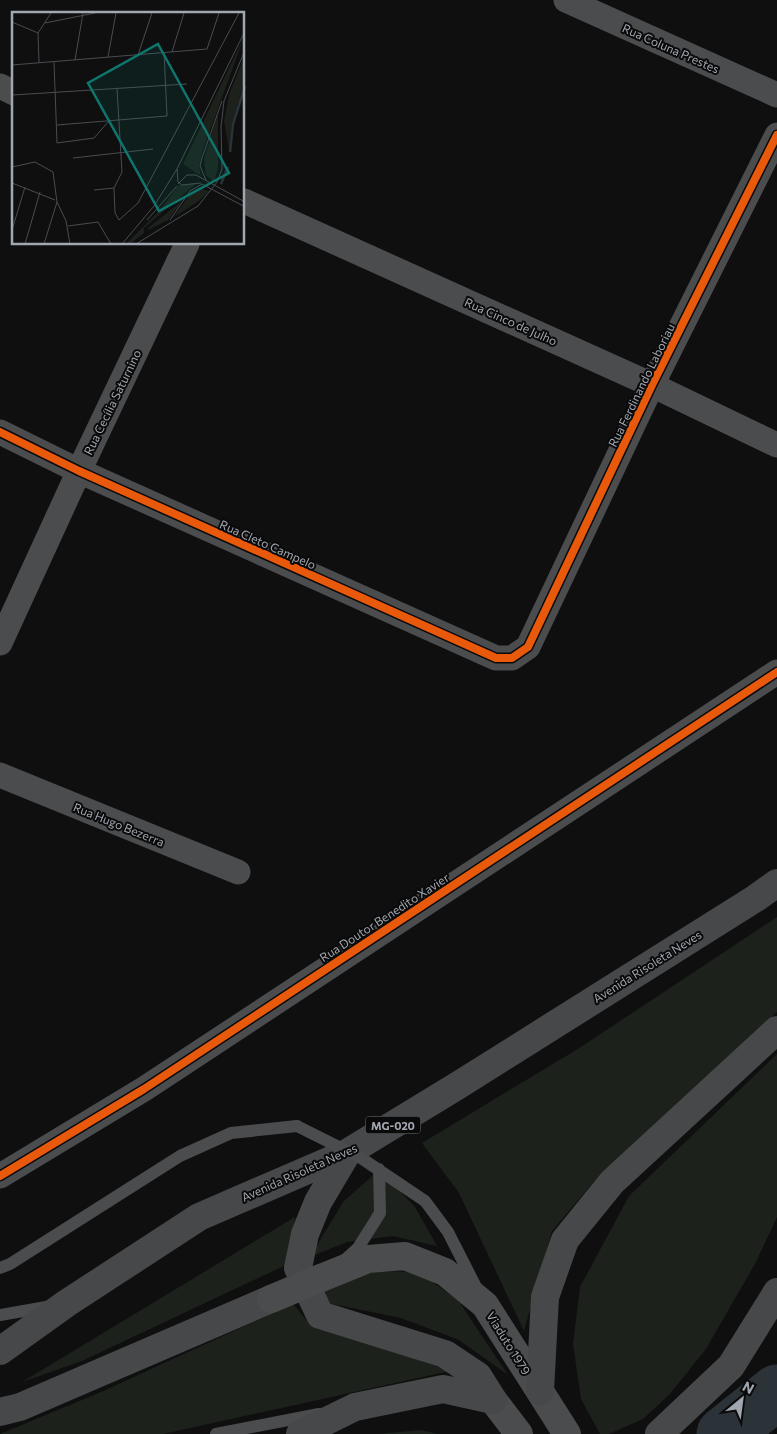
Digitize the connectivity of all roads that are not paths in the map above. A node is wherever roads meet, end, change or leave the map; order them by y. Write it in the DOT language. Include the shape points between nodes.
graph roads {
  1 [pos="566,0"];
  2 [pos="0,86"];
  3 [pos="12,92"];
  4 [pos="777,95"];
  5 [pos="777,135"];
  6 [pos="245,201"];
  7 [pos="187,245"];
  8 [pos="652,385"];
  9 [pos="0,432"];
  10 [pos="777,445"];
  11 [pos="79,471"];
  12 [pos="0,643"];
  13 [pos="528,647"];
  14 [pos="777,672"];
  15 [pos="0,775"];
  16 [pos="238,872"];
  17 [pos="777,883"];
  18 [pos="777,1030"];
  19 [pos="354,1155"];
  20 [pos="379,1168"];
  21 [pos="0,1176"];
  22 [pos="0,1268"];
  23 [pos="326,1276"];
  24 [pos="777,1292"];
  25 [pos="271,1299"];
  26 [pos="67,1303"];
  27 [pos="485,1305"];
  28 [pos="0,1315"];
  29 [pos="0,1351"];
  30 [pos="540,1391"];
  31 [pos="493,1400"];
  32 [pos="355,1407"];
  33 [pos="0,1412"];
  34 [pos="566,1432"];
  35 [pos="216,1434"];
  36 [pos="300,1434"];
  37 [pos="519,1434"];
  38 [pos="659,1434"];
  1 -- 4 [label="street, Rua Coluna Prestes"];
  2 -- 3 [label="street"];
  5 -- 8 [label="street, Rua Ferdinando Laboriau"];
  6 -- 8 [label="street, Rua Cinco de Julho"];
  7 -- 11 [label="street, Rua Cecília Saturnino"];
  8 -- 10 [label="street, Rua Cinco de Julho"];
  8 -- 13 [label="street, Rua Ferdinando Laboriau"];
  9 -- 11 [label="street, Rua Cleto Campelo"];
  11 -- 12 [label="street, Rua Cecília Saturnino"];
  11 -- 13 [label="street, Rua Cleto Campelo" via="496,658 512,658"];
  14 -- 21 [label="street, Rua Doutor Benedito Xavier" via="144,1089"];
  15 -- 16 [label="street, Rua Hugo Bezerra"];
  17 -- 19 [label="highway, Avenida Risoleta Neves / MG-020"];
  18 -- 30 [label="highway" via="612,1182 565,1240 545,1297"];
  19 -- 20 [label="lane"];
  19 -- 22 [label="lane, bridge" via="297,1126 232,1133 180,1156"];
  19 -- 26 [label="highway, Avenida Risoleta Neves / MG-020" via="199,1217"];
  19 -- 31 [label="highway" via="318,1202 305,1234 298,1268 320,1315 445,1354 478,1376"];
  20 -- 23 [label="lane" via="380,1213 358,1248"];
  20 -- 27 [label="lane" via="425,1200 448,1232"];
  23 -- 25 [label="street, Viaduto 1979, bridge"];
  23 -- 27 [label="street, Viaduto 1979" via="368,1259 405,1256 445,1272"];
  24 -- 38 [label="highway" via="731,1366"];
  25 -- 33 [label="highway" via="20,1407"];
  26 -- 28 [label="lane"];
  26 -- 29 [label="highway, Avenida Risoleta Neves / MG-020"];
  27 -- 30 [label="street, Viaduto 1979"];
  30 -- 34 [label="street, Viaduto 1979"];
  31 -- 32 [label="highway" via="443,1389"];
  31 -- 37 [label="street"];
  32 -- 35 [label="lane"];
  32 -- 36 [label="highway"];
}
